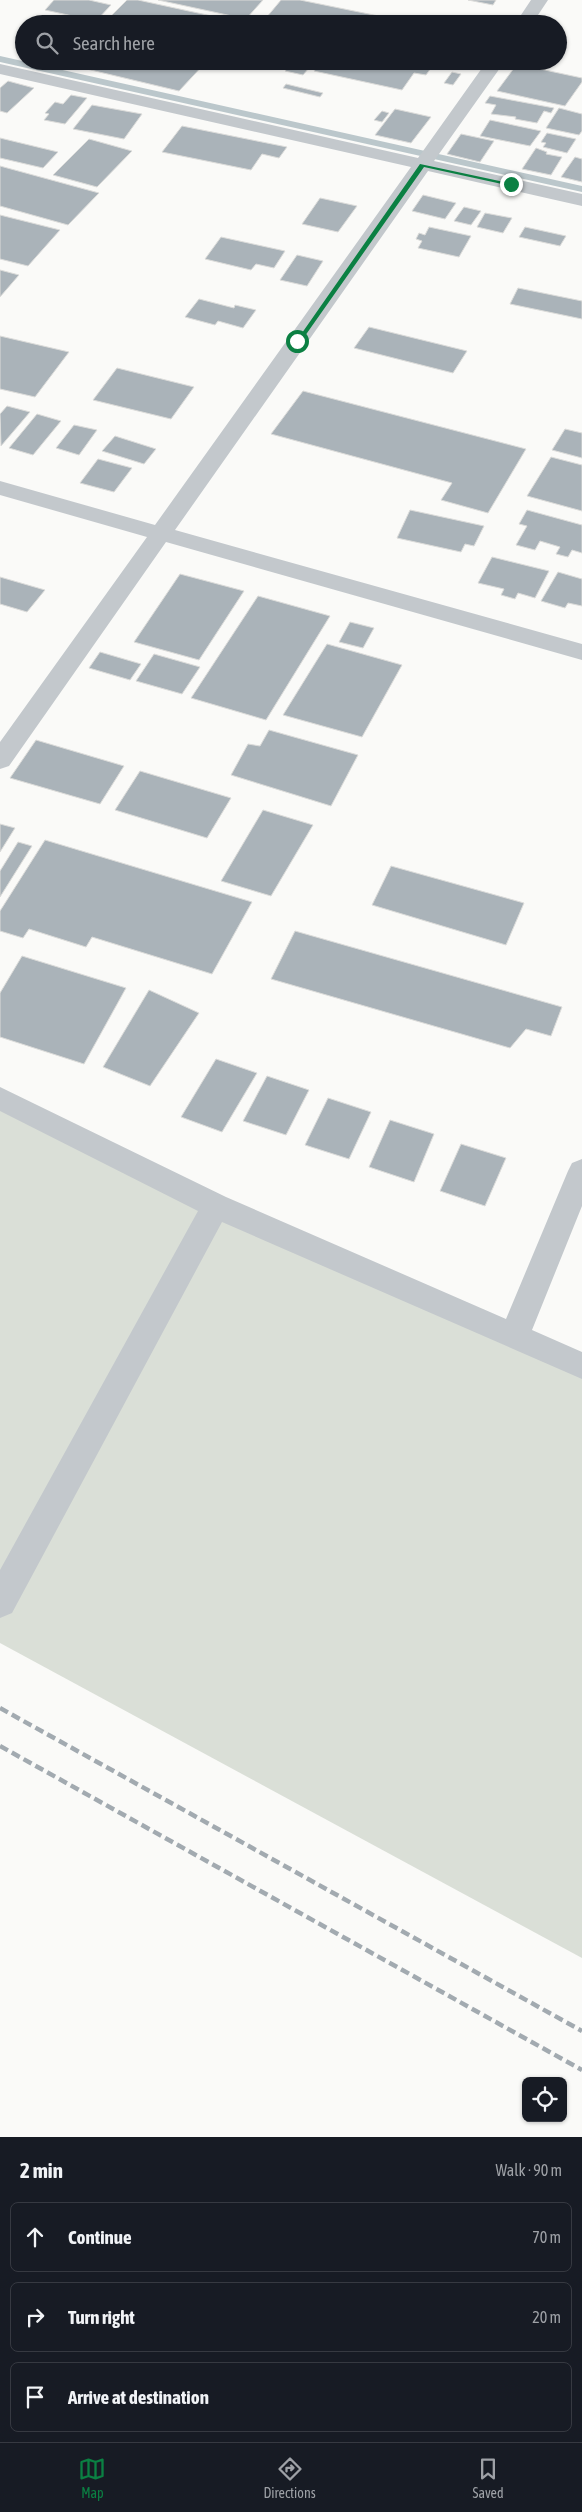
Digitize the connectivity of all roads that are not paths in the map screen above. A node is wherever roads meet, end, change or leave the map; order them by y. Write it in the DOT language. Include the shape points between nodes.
graph roads {
  1 [pos="540,0"];
  2 [pos="529,15"];
  3 [pos="0,69"];
  4 [pos="490,70"];
  5 [pos="422,165"];
  6 [pos="582,200"];
  7 [pos="0,488"];
  8 [pos="161,534"];
  9 [pos="582,652"];
  10 [pos="0,760"];
  11 [pos="0,1098"];
  12 [pos="582,1171"];
  13 [pos="216,1206"];
  14 [pos="514,1336"];
  15 [pos="582,1366"];
  16 [pos="0,1602"];
  1 -- 2 [label="street"];
  3 -- 5 [label="street"];
  4 -- 5 [label="street"];
  5 -- 6 [label="street"];
  5 -- 8 [label="street"];
  7 -- 8 [label="street"];
  8 -- 9 [label="street"];
  8 -- 10 [label="street"];
  11 -- 13 [label="street"];
  12 -- 14 [label="street"];
  13 -- 14 [label="street"];
  13 -- 16 [label="street"];
  14 -- 15 [label="street"];
}
